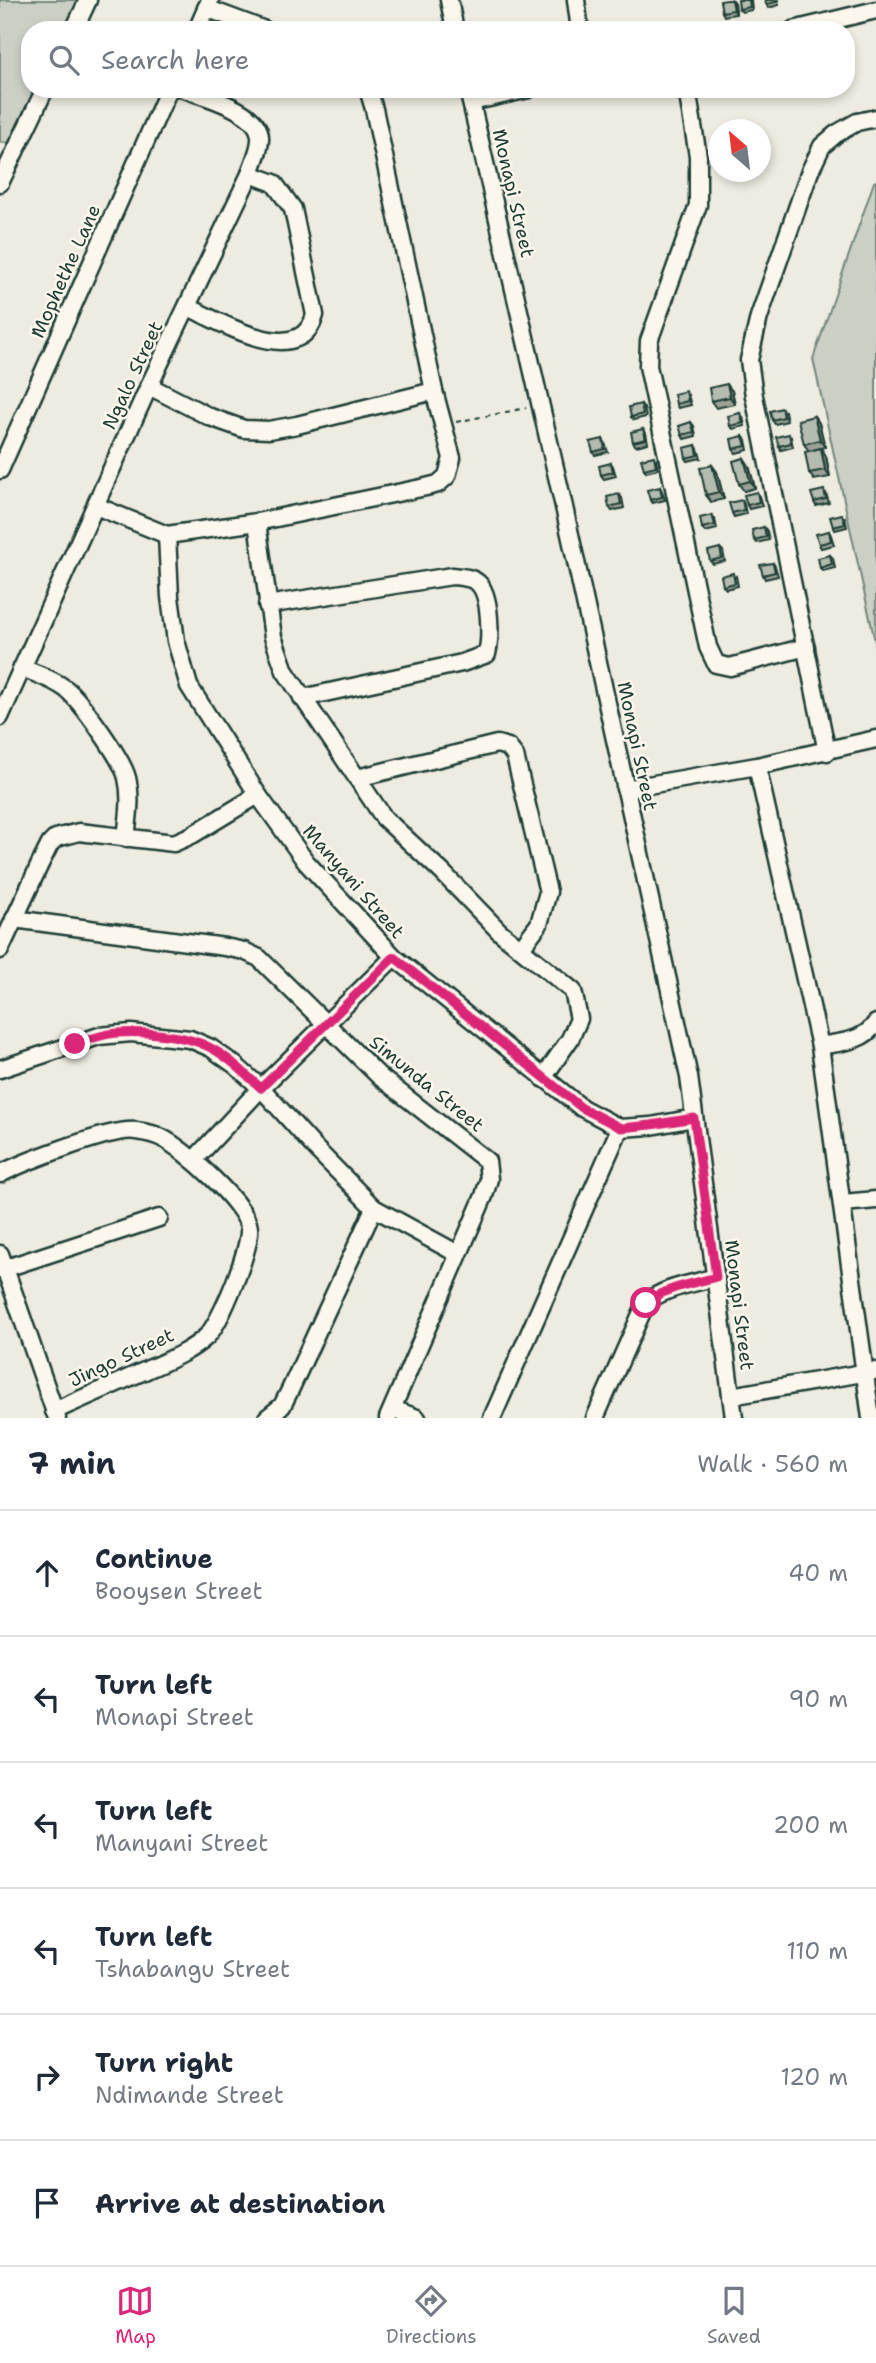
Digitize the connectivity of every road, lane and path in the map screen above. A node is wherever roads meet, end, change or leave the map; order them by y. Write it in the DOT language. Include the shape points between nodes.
graph roads {
  1 [pos="88,0"];
  2 [pos="449,0"];
  3 [pos="576,0"];
  4 [pos="208,4"];
  5 [pos="876,10"];
  6 [pos="78,21"];
  7 [pos="201,21"];
  8 [pos="245,21"];
  9 [pos="453,21"];
  10 [pos="579,21"];
  11 [pos="830,21"];
  12 [pos="41,98"];
  13 [pos="165,98"];
  14 [pos="206,98"];
  15 [pos="370,98"];
  16 [pos="470,98"];
  17 [pos="688,98"];
  18 [pos="876,118"];
  19 [pos="250,174"];
  20 [pos="0,183"];
  21 [pos="188,307"];
  22 [pos="149,386"];
  23 [pos="434,391"];
  24 [pos="541,405"];
  25 [pos="444,424"];
  26 [pos="0,470"];
  27 [pos="96,506"];
  28 [pos="257,522"];
  29 [pos="167,536"];
  30 [pos="267,605"];
  31 [pos="806,647"];
  32 [pos="22,667"];
  33 [pos="302,698"];
  34 [pos="0,716"];
  35 [pos="876,739"];
  36 [pos="827,751"];
  37 [pos="757,766"];
  38 [pos="357,778"];
  39 [pos="625,789"];
  40 [pos="258,795"];
  41 [pos="126,838"];
  42 [pos="15,919"];
  43 [pos="521,948"];
  44 [pos="0,950"];
  45 [pos="394,957"];
  46 [pos="876,1023"];
  47 [pos="325,1024"];
  48 [pos="820,1046"];
  49 [pos="0,1069"];
  50 [pos="543,1078"];
  51 [pos="261,1088"];
  52 [pos="694,1118"];
  53 [pos="621,1128"];
  54 [pos="194,1160"];
  55 [pos="0,1174"];
  56 [pos="876,1200"];
  57 [pos="843,1203"];
  58 [pos="374,1208"];
  59 [pos="159,1218"];
  60 [pos="458,1254"];
  61 [pos="2,1264"];
  62 [pos="716,1277"];
  63 [pos="871,1371"];
  64 [pos="731,1396"];
  65 [pos="391,1413"];
  66 [pos="55,1414"];
  67 [pos="267,1418"];
  68 [pos="417,1418"];
  69 [pos="492,1418"];
  70 [pos="595,1418"];
  71 [pos="734,1418"];
  72 [pos="871,1418"];
  1 -- 6 [label="street"];
  2 -- 9 [label="street"];
  3 -- 10 [label="street"];
  4 -- 7 [label="street"];
  4 -- 8 [label="street"];
  5 -- 11 [label="street"];
  12 -- 20 [label="street"];
  13 -- 26 [label="street, Mophethe Lane"];
  14 -- 19 [label="street, Ngalo Street" via="253,119 260,137"];
  15 -- 23 [label="street"];
  16 -- 24 [label="street, Monapi Street"];
  17 -- 31 [label="street" via="698,156 698,205 649,341 648,366 671,480 708,647 716,664 730,667"];
  18 -- 31 [label="street" via="857,122 822,146 759,317 749,360"];
  19 -- 21 [label="street, Ngalo Street"];
  19 -- 21 [label="street" via="274,183 293,209 315,315 312,326 301,336 264,341"];
  21 -- 22 [label="street, Ngalo Street"];
  22 -- 23 [label="street" via="210,418 244,429 269,430"];
  22 -- 27 [label="street, Ngalo Street"];
  23 -- 25 [label="street"];
  24 -- 25 [label="path"];
  24 -- 39 [label="street, Monapi Street"];
  25 -- 28 [label="street" via="452,458 447,476 438,484"];
  27 -- 29 [label="street"];
  27 -- 32 [label="street, Ngalo Street"];
  28 -- 29 [label="street"];
  28 -- 30 [label="street"];
  29 -- 40 [label="street, Manyani Street" via="176,641 189,686"];
  30 -- 33 [label="street" via="285,671"];
  30 -- 33 [label="street" via="452,576 479,584 485,594 491,641 487,654"];
  31 -- 36 [label="street"];
  32 -- 34 [label="street, Ngalo Street"];
  32 -- 41 [label="street" via="70,692 114,749 129,789"];
  33 -- 38 [label="street"];
  35 -- 36 [label="street"];
  36 -- 37 [label="street"];
  37 -- 39 [label="street"];
  37 -- 48 [label="street"];
  38 -- 43 [label="street" via="384,818"];
  38 -- 43 [label="street" via="497,744 508,747 515,755 548,892 539,924"];
  39 -- 52 [label="street, Monapi Street" via="689,1077"];
  40 -- 41 [label="street" via="174,843"];
  40 -- 45 [label="street, Manyani Street" via="306,862"];
  41 -- 42 [label="street" via="79,832 56,838"];
  42 -- 44 [label="street"];
  42 -- 47 [label="street, Simunda Street" via="244,951 259,958"];
  43 -- 50 [label="street" via="573,991 578,1006 579,1019 570,1039"];
  45 -- 47 [label="street"];
  45 -- 50 [label="street, Manyani Street"];
  46 -- 48 [label="street" via="856,1040"];
  47 -- 51 [label="street"];
  47 -- 60 [label="street, Simunda Street" via="380,1077 487,1161 489,1179"];
  48 -- 57 [label="street"];
  49 -- 51 [label="street" via="99,1036 149,1034 190,1039 211,1048"];
  50 -- 53 [label="street, Manyani Street" via="582,1108"];
  51 -- 54 [label="street"];
  51 -- 58 [label="street"];
  52 -- 53 [label="street"];
  52 -- 62 [label="street, Monapi Street"];
  53 -- 69 [label="street"];
  54 -- 55 [label="street, Jingo Street" via="161,1137 124,1130"];
  54 -- 66 [label="street, Jingo Street" via="239,1206 250,1229 232,1291 213,1329 173,1358"];
  56 -- 57 [label="street"];
  57 -- 63 [label="street"];
  58 -- 60 [label="street"];
  58 -- 67 [label="street" via="282,1406"];
  59 -- 61 [label="street"];
  60 -- 65 [label="street, Simunda Street"];
  61 -- 66 [label="street, Jingo Street"];
  62 -- 64 [label="street, Monapi Street"];
  62 -- 70 [label="street" via="667,1290 646,1303"];
  63 -- 64 [label="street"];
  63 -- 72 [label="street"];
  64 -- 71 [label="street, Monapi Street"];
  65 -- 68 [label="street"];
}
